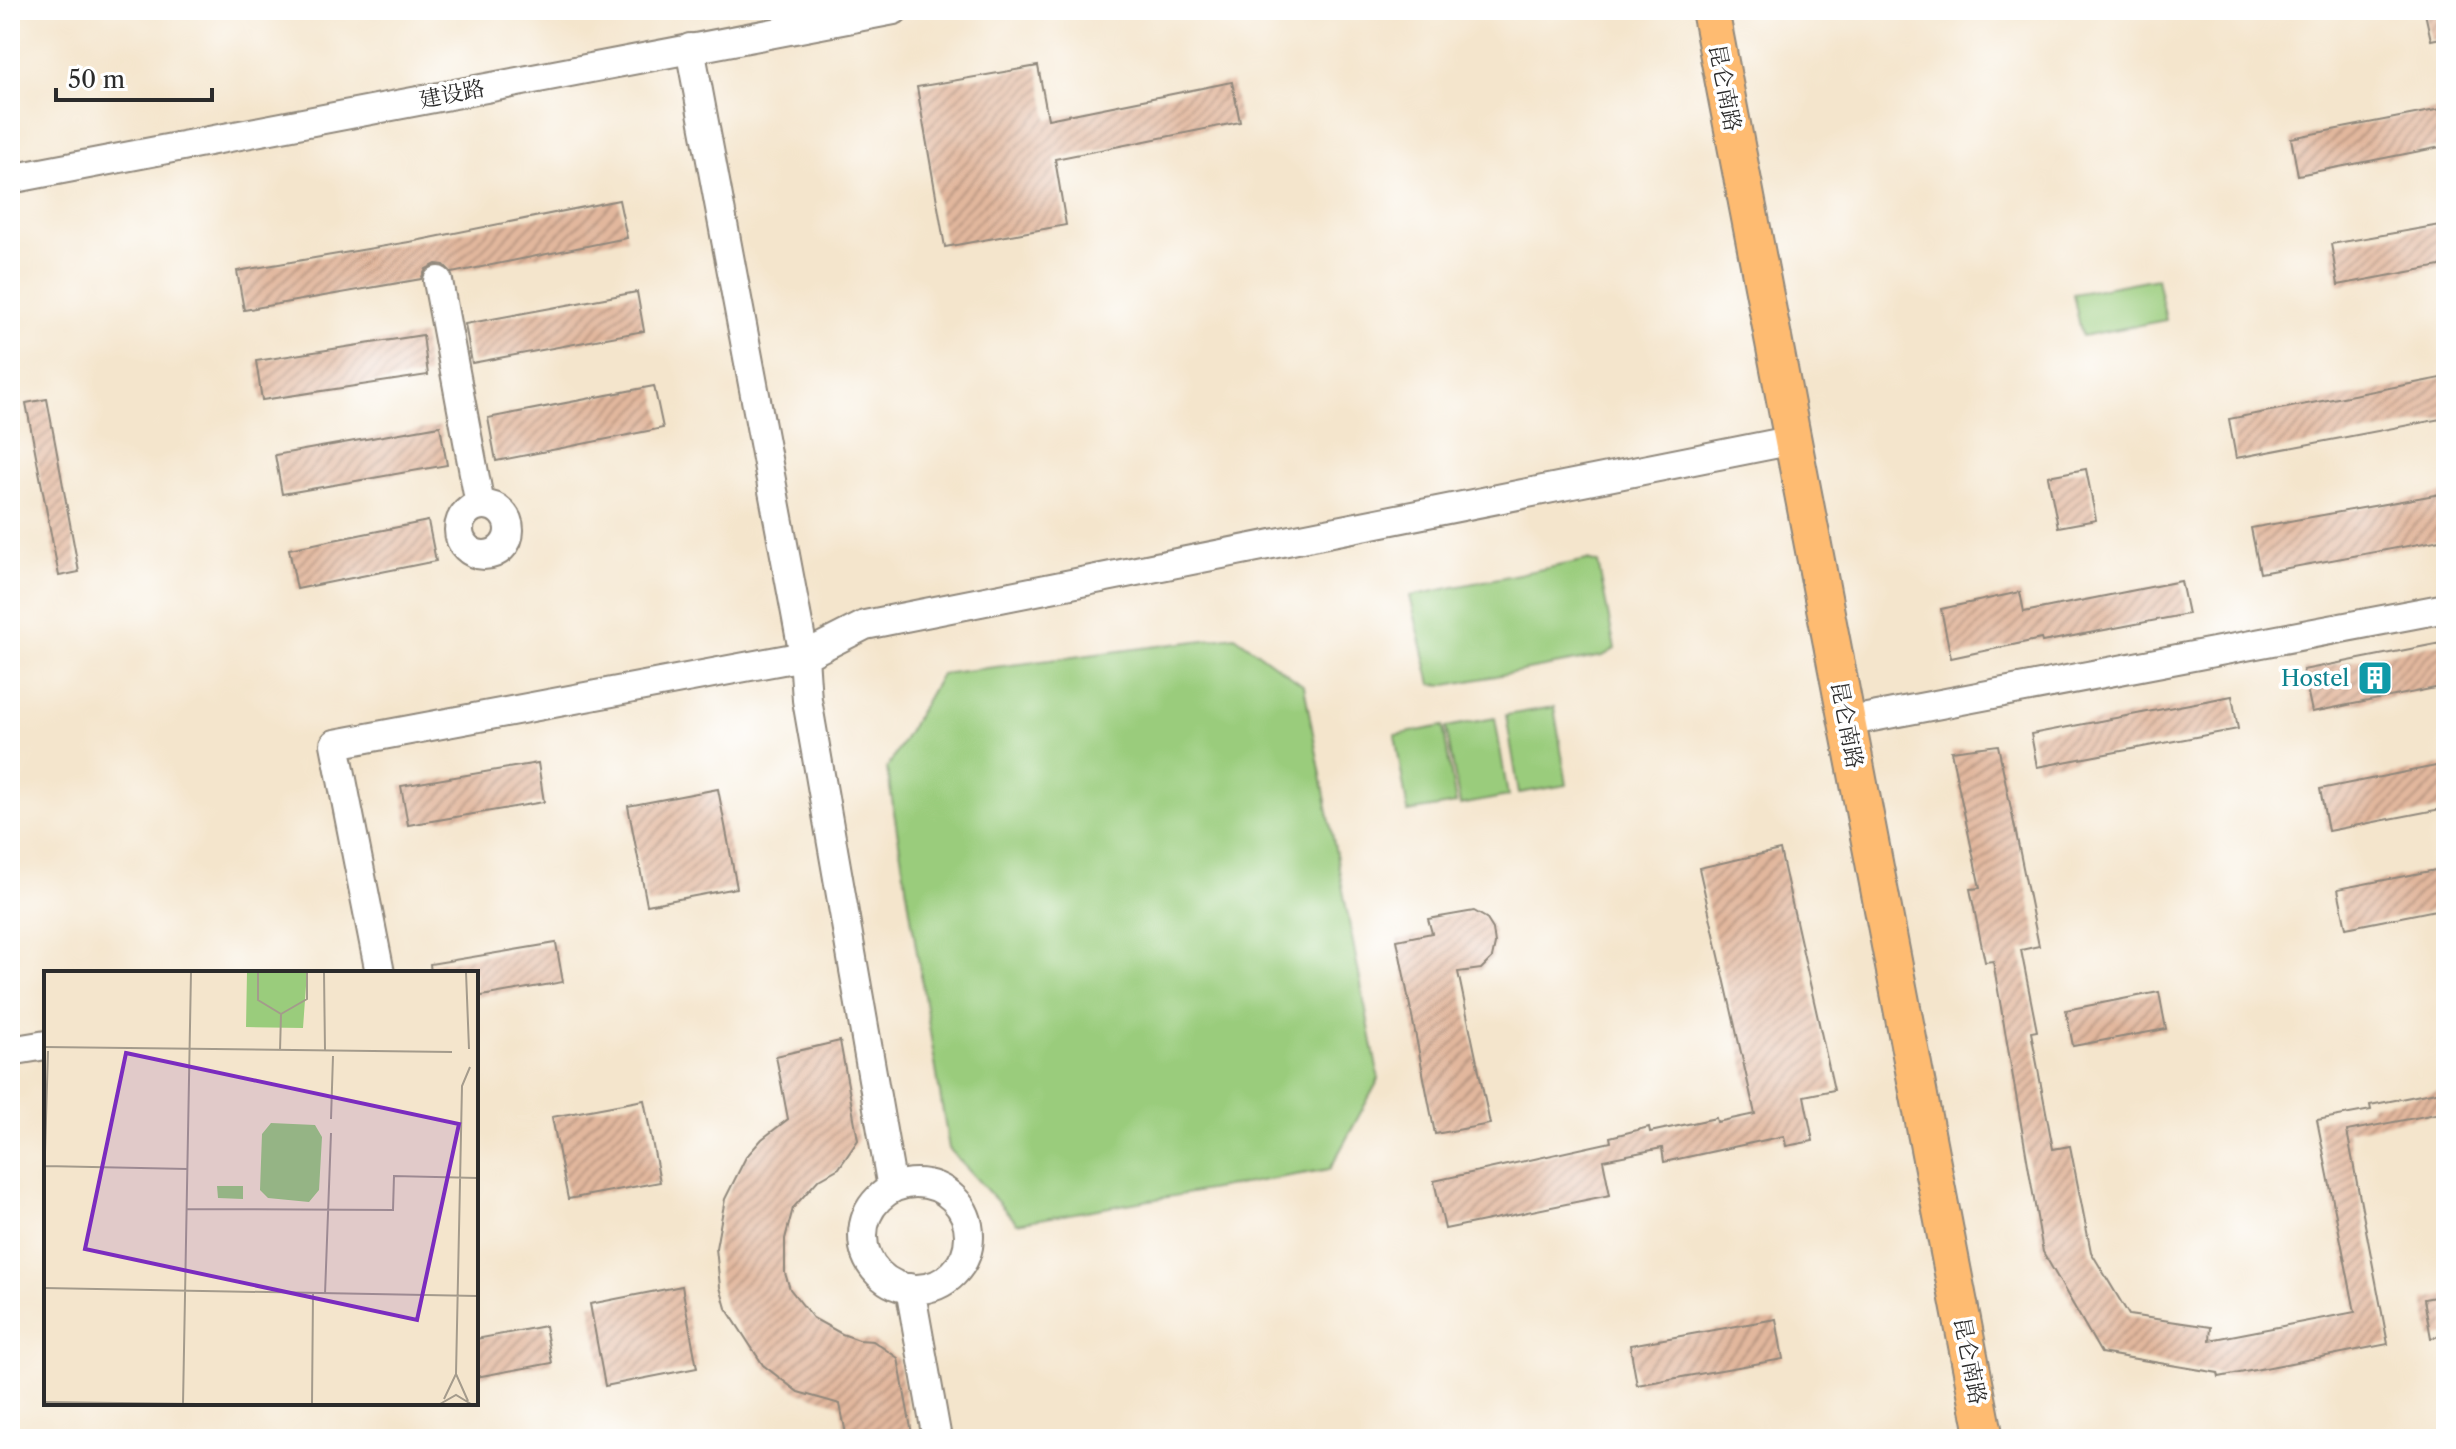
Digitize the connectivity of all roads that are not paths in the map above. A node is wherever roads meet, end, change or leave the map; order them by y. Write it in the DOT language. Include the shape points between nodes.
graph roads {
  1 [pos="894,10"];
  2 [pos="1710,10"];
  3 [pos="774,20"];
  4 [pos="690,48"];
  5 [pos="10,179"];
  6 [pos="438,281"];
  7 [pos="1794,440"];
  8 [pos="480,505"];
  9 [pos="2446,608"];
  10 [pos="804,656"];
  11 [pos="1846,722"];
  12 [pos="380,971"];
  13 [pos="44,1045"];
  14 [pos="10,1051"];
  15 [pos="892,1188"];
  16 [pos="910,1288"];
  17 [pos="937,1439"];
  18 [pos="1985,1439"];
  1 -- 3 [label="street, 建设路"];
  2 -- 7 [label="main road, 昆仑南路"];
  3 -- 4 [label="street, 建设路"];
  4 -- 5 [label="street, 建设路"];
  4 -- 10 [label="street"];
  6 -- 8 [label="street"];
  7 -- 10 [label="street" via="865,625"];
  7 -- 11 [label="main road, 昆仑南路"];
  9 -- 11 [label="street"];
  10 -- 12 [label="street" via="335,744"];
  10 -- 15 [label="street" via="807,700"];
  11 -- 18 [label="main road, 昆仑南路"];
  13 -- 14 [label="street"];
  15 -- 16 [label="street" via="872,1205 863,1245 871,1265 886,1280"];
  15 -- 16 [label="street" via="927,1183 947,1191 969,1226 961,1266 946,1281"];
  16 -- 17 [label="street"];
}
